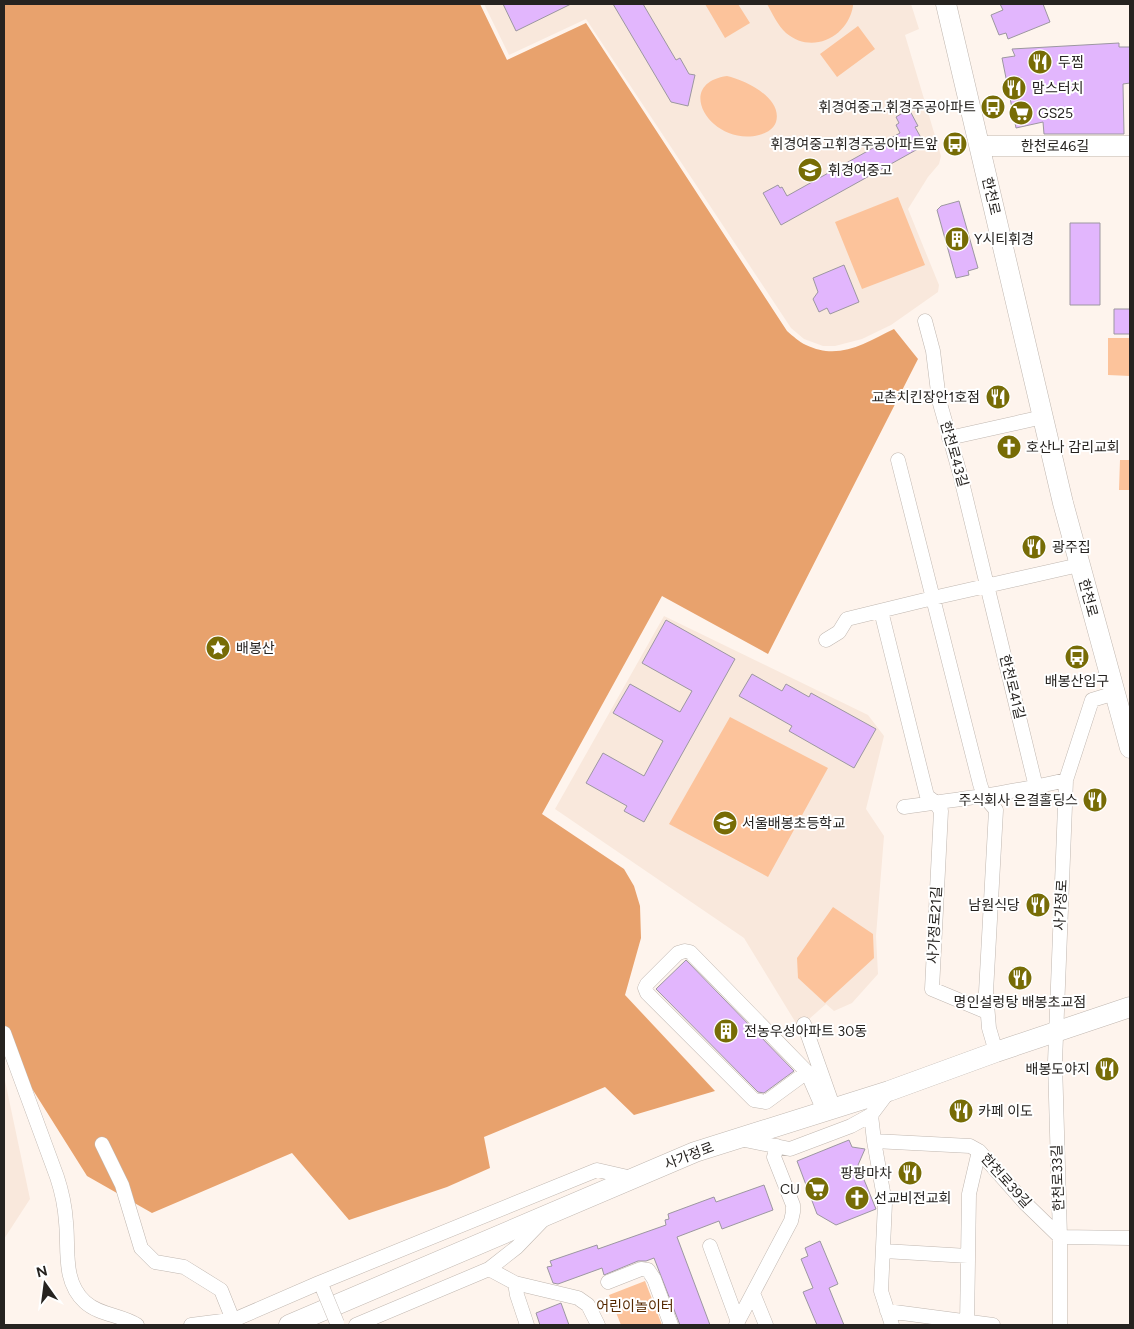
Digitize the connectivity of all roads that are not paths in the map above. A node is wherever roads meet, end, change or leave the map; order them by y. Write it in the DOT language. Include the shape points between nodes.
graph roads {
  1 [pos="946,4"];
  2 [pos="980,146"];
  3 [pos="1130,146"];
  4 [pos="925,321"];
  5 [pos="1043,417"];
  6 [pos="949,438"];
  7 [pos="898,460"];
  8 [pos="1079,565"];
  9 [pos="987,586"];
  10 [pos="933,598"];
  11 [pos="880,611"];
  12 [pos="826,640"];
  13 [pos="1115,693"];
  14 [pos="1130,748"];
  15 [pos="1066,780"];
  16 [pos="1036,787"];
  17 [pos="984,796"];
  18 [pos="935,802"];
  19 [pos="904,807"];
  20 [pos="1130,1007"];
  21 [pos="987,1012"];
  22 [pos="804,1024"];
  23 [pos="1056,1031"];
  24 [pos="4,1033"];
  25 [pos="996,1052"];
  26 [pos="807,1072"];
  27 [pos="889,1091"];
  28 [pos="829,1110"];
  29 [pos="871,1116"];
  30 [pos="737,1138"];
  31 [pos="874,1141"];
  32 [pos="102,1144"];
  33 [pos="776,1146"];
  34 [pos="979,1151"];
  35 [pos="632,1178"];
  36 [pos="549,1214"];
  37 [pos="1060,1237"];
  38 [pos="1130,1238"];
  39 [pos="710,1246"];
  40 [pos="884,1251"];
  41 [pos="968,1256"];
  42 [pos="489,1269"];
  43 [pos="608,1282"];
  44 [pos="516,1283"];
  45 [pos="321,1286"];
  46 [pos="754,1292"];
  47 [pos="887,1311"];
  48 [pos="227,1323"];
  49 [pos="337,1324"];
  50 [pos="737,1324"];
  51 [pos="967,1324"];
  52 [pos="138,1325"];
  53 [pos="191,1325"];
  54 [pos="289,1325"];
  55 [pos="356,1325"];
  56 [pos="527,1325"];
  57 [pos="598,1325"];
  58 [pos="671,1325"];
  59 [pos="766,1325"];
  60 [pos="892,1325"];
  61 [pos="993,1325"];
  62 [pos="1060,1325"];
  1 -- 2 [label="main road, 한천로"];
  2 -- 3 [label="main road, 한천로46길"];
  2 -- 5 [label="main road, 한천로"];
  4 -- 6 [label="street, 한천로43길"];
  5 -- 6 [label="street"];
  5 -- 8 [label="main road, 한천로"];
  6 -- 9 [label="street, 한천로43길"];
  7 -- 10 [label="street"];
  8 -- 9 [label="street"];
  8 -- 13 [label="main road, 한천로"];
  9 -- 10 [label="street"];
  9 -- 16 [label="street, 한천로41길"];
  10 -- 11 [label="street"];
  10 -- 17 [label="street"];
  11 -- 12 [label="street" via="847,619 840,632"];
  11 -- 18 [label="street" via="927,796"];
  13 -- 14 [label="main road, 한천로"];
  13 -- 15 [label="street" via="1092,700"];
  15 -- 16 [label="street"];
  15 -- 23 [label="street, 사가정로"];
  16 -- 17 [label="street"];
  17 -- 18 [label="street"];
  17 -- 21 [label="street" via="996,810"];
  18 -- 19 [label="street"];
  18 -- 21 [label="street, 사가정로21길" via="941,811 932,989"];
  20 -- 23 [label="main road, 사가정로"];
  21 -- 25 [label="street"];
  22 -- 28 [label="street"];
  23 -- 25 [label="main road, 사가정로"];
  23 -- 37 [label="street, 한천로33길"];
  24 -- 52 [label="street" via="64,1201 69,1272 75,1289 85,1302 96,1309"];
  25 -- 27 [label="main road, 사가정로"];
  26 -- 26 [label="street" via="690,952 678,953 647,984 647,993 754,1100 766,1102"];
  26 -- 28 [label="street"];
  27 -- 28 [label="main road, 사가정로"];
  27 -- 29 [label="street"];
  28 -- 30 [label="main road, 사가정로"];
  29 -- 31 [label="street"];
  29 -- 33 [label="street" via="790,1149"];
  30 -- 33 [label="street"];
  30 -- 35 [label="main road, 사가정로"];
  31 -- 34 [label="street, 한천로39길" via="970,1146"];
  31 -- 40 [label="street" via="885,1203"];
  32 -- 48 [label="street" via="122,1185 141,1248 155,1262 184,1267 221,1290"];
  33 -- 46 [label="street" via="774,1157 792,1205 792,1221"];
  34 -- 37 [label="street, 한천로39길" via="1025,1204"];
  34 -- 41 [label="street" via="969,1194"];
  35 -- 36 [label="main road, 사가정로"];
  35 -- 45 [label="street" via="597,1170"];
  36 -- 42 [label="street, 사가정로" via="517,1247"];
  36 -- 54 [label="main road, 사가정로"];
  37 -- 38 [label="street"];
  37 -- 62 [label="street, 한천로33길"];
  39 -- 50 [label="street"];
  40 -- 41 [label="street"];
  40 -- 47 [label="street" via="881,1291"];
  41 -- 51 [label="street"];
  42 -- 44 [label="street"];
  42 -- 55 [label="street, 사가정로"];
  43 -- 58 [label="street" via="641,1269 648,1270"];
  44 -- 56 [label="street"];
  44 -- 57 [label="street" via="578,1298 588,1305"];
  45 -- 48 [label="street"];
  45 -- 49 [label="street, bridge"];
  46 -- 50 [label="street"];
  46 -- 59 [label="street"];
  47 -- 51 [label="street"];
  47 -- 60 [label="street"];
  48 -- 53 [label="street"];
  51 -- 61 [label="street"];
}
